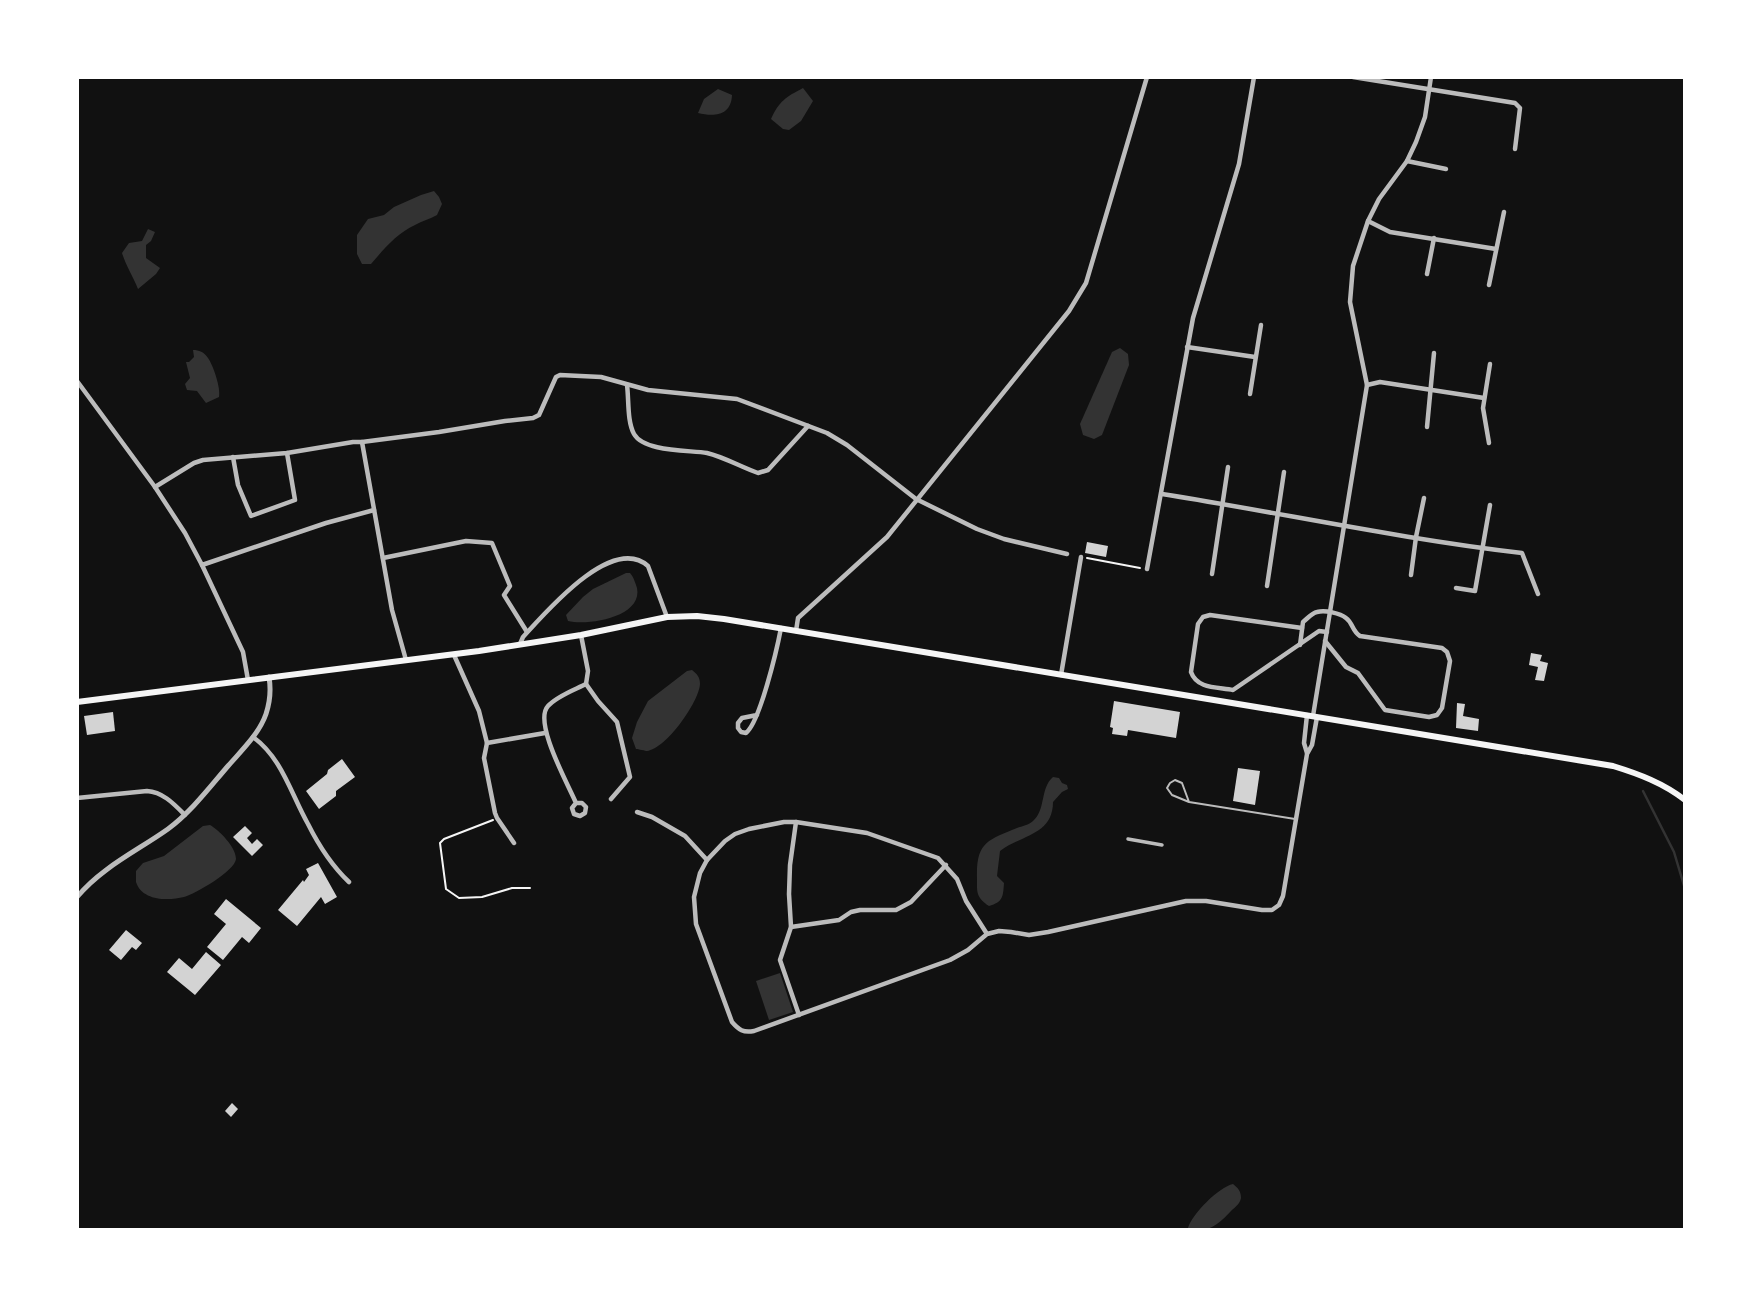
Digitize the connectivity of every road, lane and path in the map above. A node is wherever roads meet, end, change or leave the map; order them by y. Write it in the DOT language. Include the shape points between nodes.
graph roads {
  1 [pos="1147,77"];
  2 [pos="1254,77"];
  3 [pos="1353,77"];
  4 [pos="1432,77"];
  5 [pos="1369,78"];
  6 [pos="1430,88"];
  7 [pos="1515,149"];
  8 [pos="1407,161"];
  9 [pos="1446,169"];
  10 [pos="1504,212"];
  11 [pos="1368,220"];
  12 [pos="1434,238"];
  13 [pos="1496,249"];
  14 [pos="1427,274"];
  15 [pos="1489,285"];
  16 [pos="1261,325"];
  17 [pos="1187,347"];
  18 [pos="1434,353"];
  19 [pos="1255,357"];
  20 [pos="1490,364"];
  21 [pos="77,381"];
  22 [pos="627,385"];
  23 [pos="1367,385"];
  24 [pos="1431,391"];
  25 [pos="1250,394"];
  26 [pos="1484,398"];
  27 [pos="808,426"];
  28 [pos="1427,427"];
  29 [pos="362,442"];
  30 [pos="1489,443"];
  31 [pos="288,453"];
  32 [pos="233,457"];
  33 [pos="1228,467"];
  34 [pos="1284,472"];
  35 [pos="155,486"];
  36 [pos="1162,494"];
  37 [pos="1424,498"];
  38 [pos="916,499"];
  39 [pos="1223,504"];
  40 [pos="1490,505"];
  41 [pos="374,510"];
  42 [pos="1278,514"];
  43 [pos="1344,526"];
  44 [pos="1416,537"];
  45 [pos="1483,549"];
  46 [pos="1067,554"];
  47 [pos="1082,557"];
  48 [pos="383,558"];
  49 [pos="202,565"];
  50 [pos="1147,569"];
  51 [pos="1212,574"];
  52 [pos="1411,575"];
  53 [pos="1267,586"];
  54 [pos="1456,588"];
  55 [pos="1538,594"];
  56 [pos="1330,612"];
  57 [pos="667,617"];
  58 [pos="781,628"];
  59 [pos="1302,628"];
  60 [pos="796,631"];
  61 [pos="527,632"];
  62 [pos="1327,632"];
  63 [pos="581,635"];
  64 [pos="1325,641"];
  65 [pos="520,644"];
  66 [pos="1300,645"];
  67 [pos="454,654"];
  68 [pos="406,660"];
  69 [pos="1061,675"];
  70 [pos="269,677"];
  71 [pos="248,680"];
  72 [pos="586,684"];
  73 [pos="77,702"];
  74 [pos="757,715"];
  75 [pos="1312,716"];
  76 [pos="545,733"];
  77 [pos="253,737"];
  78 [pos="487,743"];
  79 [pos="1307,754"];
  80 [pos="77,798"];
  81 [pos="611,799"];
  82 [pos="1685,800"];
  83 [pos="1189,802"];
  84 [pos="576,803"];
  85 [pos="637,812"];
  86 [pos="185,815"];
  87 [pos="497,818"];
  88 [pos="1296,819"];
  89 [pos="796,822"];
  90 [pos="1128,839"];
  91 [pos="514,843"];
  92 [pos="1162,845"];
  93 [pos="707,859"];
  94 [pos="946,865"];
  95 [pos="349,882"];
  96 [pos="530,888"];
  97 [pos="77,897"];
  98 [pos="791,927"];
  99 [pos="986,934"];
  100 [pos="799,1015"];
  1 -- 38 [label="street" via="1086,283 1069,311"];
  2 -- 17 [label="street" via="1239,164"];
  3 -- 5 [label="street"];
  4 -- 6 [label="street"];
  5 -- 6 [label="street"];
  6 -- 7 [label="street" via="1515,103 1520,108"];
  6 -- 8 [label="street" via="1425,117"];
  8 -- 9 [label="street"];
  8 -- 11 [label="street"];
  10 -- 13 [label="street"];
  11 -- 12 [label="street" via="1390,232"];
  11 -- 23 [label="street" via="1353,266 1350,302"];
  12 -- 13 [label="street"];
  12 -- 14 [label="street"];
  13 -- 15 [label="street"];
  16 -- 19 [label="street"];
  17 -- 19 [label="street"];
  17 -- 36 [label="street"];
  18 -- 24 [label="street"];
  19 -- 25 [label="street"];
  20 -- 26 [label="street"];
  21 -- 35 [label="street"];
  22 -- 27 [label="street" via="737,399"];
  22 -- 27 [label="street" via="634,435 639,440 709,454 758,473 768,470"];
  22 -- 29 [label="street" via="601,377 560,375 533,418"];
  23 -- 24 [label="street" via="1381,382"];
  23 -- 43 [label="street"];
  24 -- 26 [label="street"];
  24 -- 28 [label="street"];
  26 -- 30 [label="street"];
  27 -- 38 [label="street" via="846,445"];
  29 -- 31 [label="street"];
  29 -- 41 [label="street"];
  31 -- 32 [label="street"];
  31 -- 32 [label="street" via="295,500 251,516"];
  32 -- 35 [label="street" via="194,463"];
  33 -- 39 [label="street"];
  34 -- 42 [label="street"];
  35 -- 49 [label="street"];
  36 -- 39 [label="street"];
  36 -- 50 [label="street"];
  37 -- 44 [label="street"];
  38 -- 46 [label="street" via="990,535"];
  38 -- 60 [label="street" via="887,537 798,618"];
  39 -- 42 [label="street"];
  39 -- 51 [label="street"];
  40 -- 45 [label="street"];
  41 -- 48 [label="street"];
  41 -- 49 [label="street"];
  42 -- 43 [label="street"];
  42 -- 53 [label="street"];
  43 -- 44 [label="street"];
  43 -- 56 [label="street"];
  44 -- 45 [label="street"];
  44 -- 52 [label="street"];
  45 -- 54 [label="street" via="1475,591"];
  45 -- 55 [label="street" via="1522,553"];
  47 -- 50 [label="path"];
  47 -- 69 [label="street"];
  48 -- 61 [label="street" via="467,541 492,543 510,586 504,594"];
  48 -- 68 [label="street"];
  49 -- 71 [label="street" via="243,652"];
  56 -- 59 [label="street" via="1315,612"];
  56 -- 62 [label="street"];
  56 -- 64 [label="street" via="1344,616 1360,636 1447,652 1450,660 1442,708 1429,717 1385,710 1358,673 1346,667"];
  57 -- 58 [label="main road" via="697,616"];
  57 -- 61 [label="street" via="648,566 632,558 613,561 581,579"];
  57 -- 63 [label="main road"];
  58 -- 60 [label="main road"];
  58 -- 74 [label="street"];
  59 -- 66 [label="street"];
  59 -- 66 [label="street" via="1203,617 1191,672 1198,684 1233,690"];
  60 -- 69 [label="main road"];
  61 -- 65 [label="street"];
  62 -- 64 [label="street"];
  62 -- 66 [label="street" via="1320,631"];
  63 -- 65 [label="main road"];
  63 -- 72 [label="street"];
  64 -- 75 [label="street"];
  65 -- 67 [label="main road"];
  67 -- 68 [label="main road"];
  67 -- 78 [label="street" via="480,711"];
  68 -- 70 [label="main road"];
  69 -- 75 [label="main road"];
  70 -- 71 [label="main road"];
  70 -- 77 [label="street" via="269,705"];
  71 -- 73 [label="main road"];
  72 -- 76 [label="street" via="546,707"];
  72 -- 81 [label="street" via="617,722 630,777"];
  74 -- 74 [label="street" via="751,730 741,732 738,723 742,718"];
  75 -- 79 [label="street" via="1312,745"];
  75 -- 79 [label="street" via="1304,743"];
  75 -- 82 [label="main road" via="1613,766 1663,785"];
  76 -- 78 [label="street"];
  76 -- 84 [label="street"];
  77 -- 86 [label="street"];
  77 -- 95 [label="street" via="269,750 325,854"];
  78 -- 87 [label="street" via="484,758"];
  79 -- 88 [label="street"];
  80 -- 86 [label="street" via="147,790 166,798"];
  83 -- 83 [label="lane" via="1182,783 1170,783 1171,795"];
  83 -- 88 [label="lane"];
  85 -- 93 [label="street" via="685,836"];
  86 -- 97 [label="street" via="105,870"];
  87 -- 91 [label="street"];
  87 -- 96 [label="path" via="440,843 446,888 459,898"];
  88 -- 99 [label="street" via="1283,896 1272,910 1185,901 1048,932"];
  89 -- 93 [label="street" via="749,829 716,848"];
  89 -- 94 [label="street" via="867,833 926,853"];
  89 -- 98 [label="street" via="790,865"];
  90 -- 92 [label="street"];
  93 -- 100 [label="street" via="694,897 696,924 732,1022 747,1032"];
  94 -- 98 [label="street" via="911,902 896,910 860,910 839,920"];
  94 -- 99 [label="street"];
  98 -- 100 [label="street" via="780,960"];
  99 -- 100 [label="street" via="959,956"];
}
